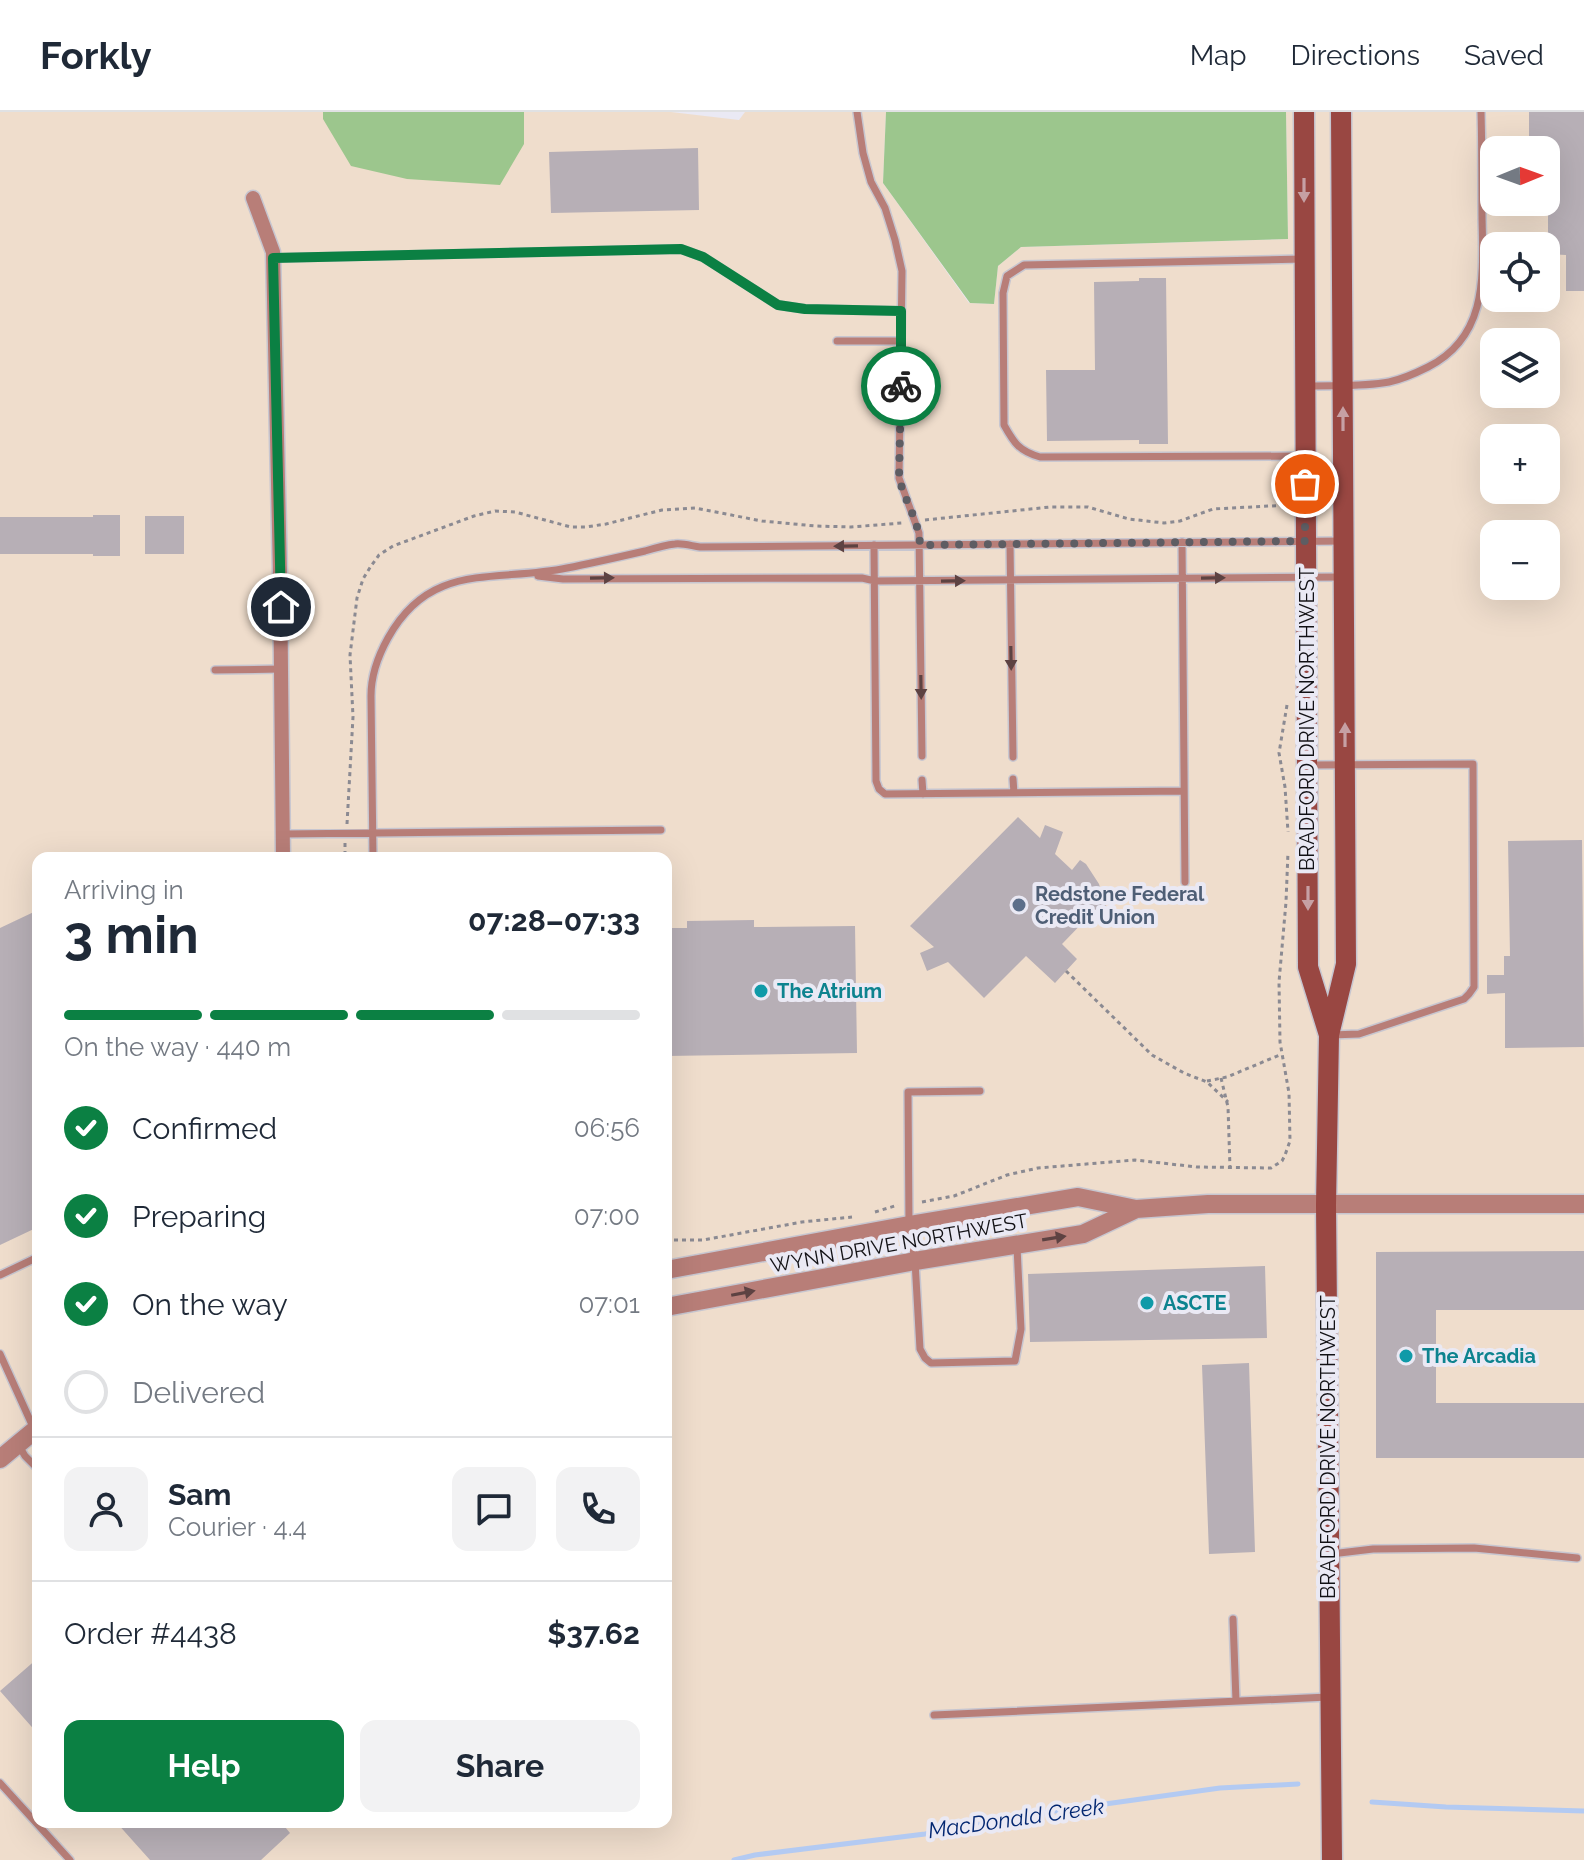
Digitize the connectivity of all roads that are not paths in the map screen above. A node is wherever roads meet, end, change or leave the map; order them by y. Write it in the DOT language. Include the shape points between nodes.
graph roads {
  1 [pos="857,112"];
  2 [pos="1304,112"];
  3 [pos="1341,112"];
  4 [pos="1481,112"];
  5 [pos="253,198"];
  6 [pos="273,258"];
  7 [pos="1305,259"];
  8 [pos="901,311"];
  9 [pos="837,341"];
  10 [pos="901,341"];
  11 [pos="1343,385"];
  12 [pos="1305,386"];
  13 [pos="1304,456"];
  14 [pos="1305,541"];
  15 [pos="1344,541"];
  16 [pos="1182,542"];
  17 [pos="1010,544"];
  18 [pos="874,545"];
  19 [pos="920,545"];
  20 [pos="524,574"];
  21 [pos="1306,577"];
  22 [pos="1344,577"];
  23 [pos="1183,578"];
  24 [pos="1010,580"];
  25 [pos="875,581"];
  26 [pos="920,581"];
  27 [pos="281,669"];
  28 [pos="215,670"];
  29 [pos="922,756"];
  30 [pos="1013,757"];
  31 [pos="1307,765"];
  32 [pos="1345,765"];
  33 [pos="1013,779"];
  34 [pos="922,780"];
  35 [pos="1184,791"];
  36 [pos="1014,793"];
  37 [pos="923,794"];
  38 [pos="661,830"];
  39 [pos="373,833"];
  40 [pos="283,834"];
  41 [pos="283,852"];
  42 [pos="373,852"];
  43 [pos="1185,882"];
  44 [pos="1329,1035"];
  45 [pos="980,1091"];
  46 [pos="1584,1204"];
  47 [pos="1326,1205"];
  48 [pos="1136,1209"];
  49 [pos="909,1225"];
  50 [pos="1017,1244"];
  51 [pos="32,1260"];
  52 [pos="915,1261"];
  53 [pos="672,1269"];
  54 [pos="0,1275"];
  55 [pos="672,1306"];
  56 [pos="0,1354"];
  57 [pos="32,1419"];
  58 [pos="32,1433"];
  59 [pos="18,1445"];
  60 [pos="0,1459"];
  61 [pos="32,1463"];
  62 [pos="1329,1554"];
  63 [pos="1577,1558"];
  64 [pos="1233,1619"];
  65 [pos="1330,1697"];
  66 [pos="1236,1701"];
  67 [pos="934,1715"];
  68 [pos="0,1783"];
  69 [pos="32,1818"];
  70 [pos="41,1828"];
  71 [pos="70,1860"];
  72 [pos="1332,1860"];
  1 -- 8 [label="lane" via="871,182 899,256"];
  2 -- 7 [label="main road, BRADFORD DRIVE NORTHWEST, one-way"];
  3 -- 11 [label="main road, BRADFORD DRIVE NORTHWEST"];
  4 -- 11 [label="lane" via="1483,269 1473,321 1448,355 1413,374 1391,382"];
  5 -- 6 [label="street"];
  6 -- 8 [label="lane" via="681,249 703,257 778,305"];
  6 -- 27 [label="street"];
  7 -- 12 [label="main road, BRADFORD DRIVE NORTHWEST"];
  7 -- 13 [label="lane" via="1024,265 1007,276 1003,293 1004,425 1025,453"];
  8 -- 10 [label="lane"];
  9 -- 10 [label="lane"];
  10 -- 19 [label="lane" via="899,478"];
  11 -- 12 [label="lane"];
  15 -- 11 [label="main road, BRADFORD DRIVE NORTHWEST, one-way"];
  12 -- 13 [label="main road, BRADFORD DRIVE NORTHWEST"];
  13 -- 14 [label="main road, BRADFORD DRIVE NORTHWEST"];
  14 -- 15 [label="lane"];
  14 -- 16 [label="lane"];
  14 -- 21 [label="main road, BRADFORD DRIVE NORTHWEST"];
  15 -- 22 [label="main road, BRADFORD DRIVE NORTHWEST"];
  16 -- 17 [label="lane"];
  16 -- 23 [label="lane"];
  17 -- 19 [label="lane"];
  17 -- 24 [label="lane"];
  18 -- 19 [label="lane"];
  18 -- 20 [label="lane, one-way" via="677,544"];
  18 -- 25 [label="lane"];
  19 -- 26 [label="lane"];
  20 -- 25 [label="lane, one-way" via="563,579"];
  20 -- 39 [label="lane" via="447,584 417,602 395,627 371,684"];
  21 -- 22 [label="lane"];
  23 -- 21 [label="lane, one-way"];
  21 -- 31 [label="main road, BRADFORD DRIVE NORTHWEST"];
  32 -- 22 [label="main road, BRADFORD DRIVE NORTHWEST, one-way"];
  23 -- 24 [label="lane"];
  23 -- 35 [label="lane"];
  26 -- 24 [label="lane, one-way"];
  24 -- 30 [label="lane, one-way"];
  25 -- 26 [label="lane"];
  25 -- 37 [label="lane" via="876,781 885,794"];
  26 -- 29 [label="lane, one-way"];
  27 -- 28 [label="lane"];
  27 -- 40 [label="street"];
  31 -- 32 [label="lane"];
  31 -- 44 [label="main road, BRADFORD DRIVE NORTHWEST, one-way" via="1308,967"];
  32 -- 44 [label="main road, BRADFORD DRIVE NORTHWEST" via="1346,964"];
  32 -- 44 [label="lane" via="1473,764 1474,987 1464,999 1359,1034"];
  33 -- 36 [label="lane"];
  34 -- 37 [label="lane"];
  35 -- 36 [label="lane"];
  35 -- 43 [label="lane"];
  36 -- 37 [label="lane"];
  38 -- 39 [label="lane"];
  39 -- 40 [label="lane"];
  39 -- 42 [label="lane"];
  40 -- 41 [label="street"];
  44 -- 47 [label="main road, BRADFORD DRIVE NORTHWEST"];
  45 -- 49 [label="lane" via="908,1092"];
  46 -- 47 [label="street, WYNN DRIVE NORTHWEST"];
  47 -- 48 [label="street, WYNN DRIVE NORTHWEST"];
  47 -- 62 [label="main road, BRADFORD DRIVE NORTHWEST"];
  48 -- 49 [label="street, WYNN DRIVE NORTHWEST" via="1078,1197"];
  50 -- 48 [label="street, WYNN DRIVE NORTHWEST, one-way" via="1083,1234"];
  49 -- 52 [label="lane"];
  49 -- 53 [label="street, WYNN DRIVE NORTHWEST"];
  50 -- 52 [label="street, WYNN DRIVE NORTHWEST"];
  50 -- 52 [label="lane" via="1021,1329 1015,1361 931,1363 925,1358 920,1349"];
  51 -- 54 [label="lane"];
  55 -- 52 [label="street, WYNN DRIVE NORTHWEST, one-way"];
  56 -- 57 [label="lane"];
  58 -- 59 [label="street"];
  59 -- 60 [label="street"];
  59 -- 61 [label="lane"];
  62 -- 63 [label="lane" via="1474,1548"];
  62 -- 65 [label="main road, BRADFORD DRIVE NORTHWEST"];
  64 -- 66 [label="lane"];
  65 -- 66 [label="lane"];
  65 -- 72 [label="main road, BRADFORD DRIVE NORTHWEST"];
  66 -- 67 [label="lane"];
  68 -- 69 [label="lane"];
  70 -- 71 [label="lane"];
}
